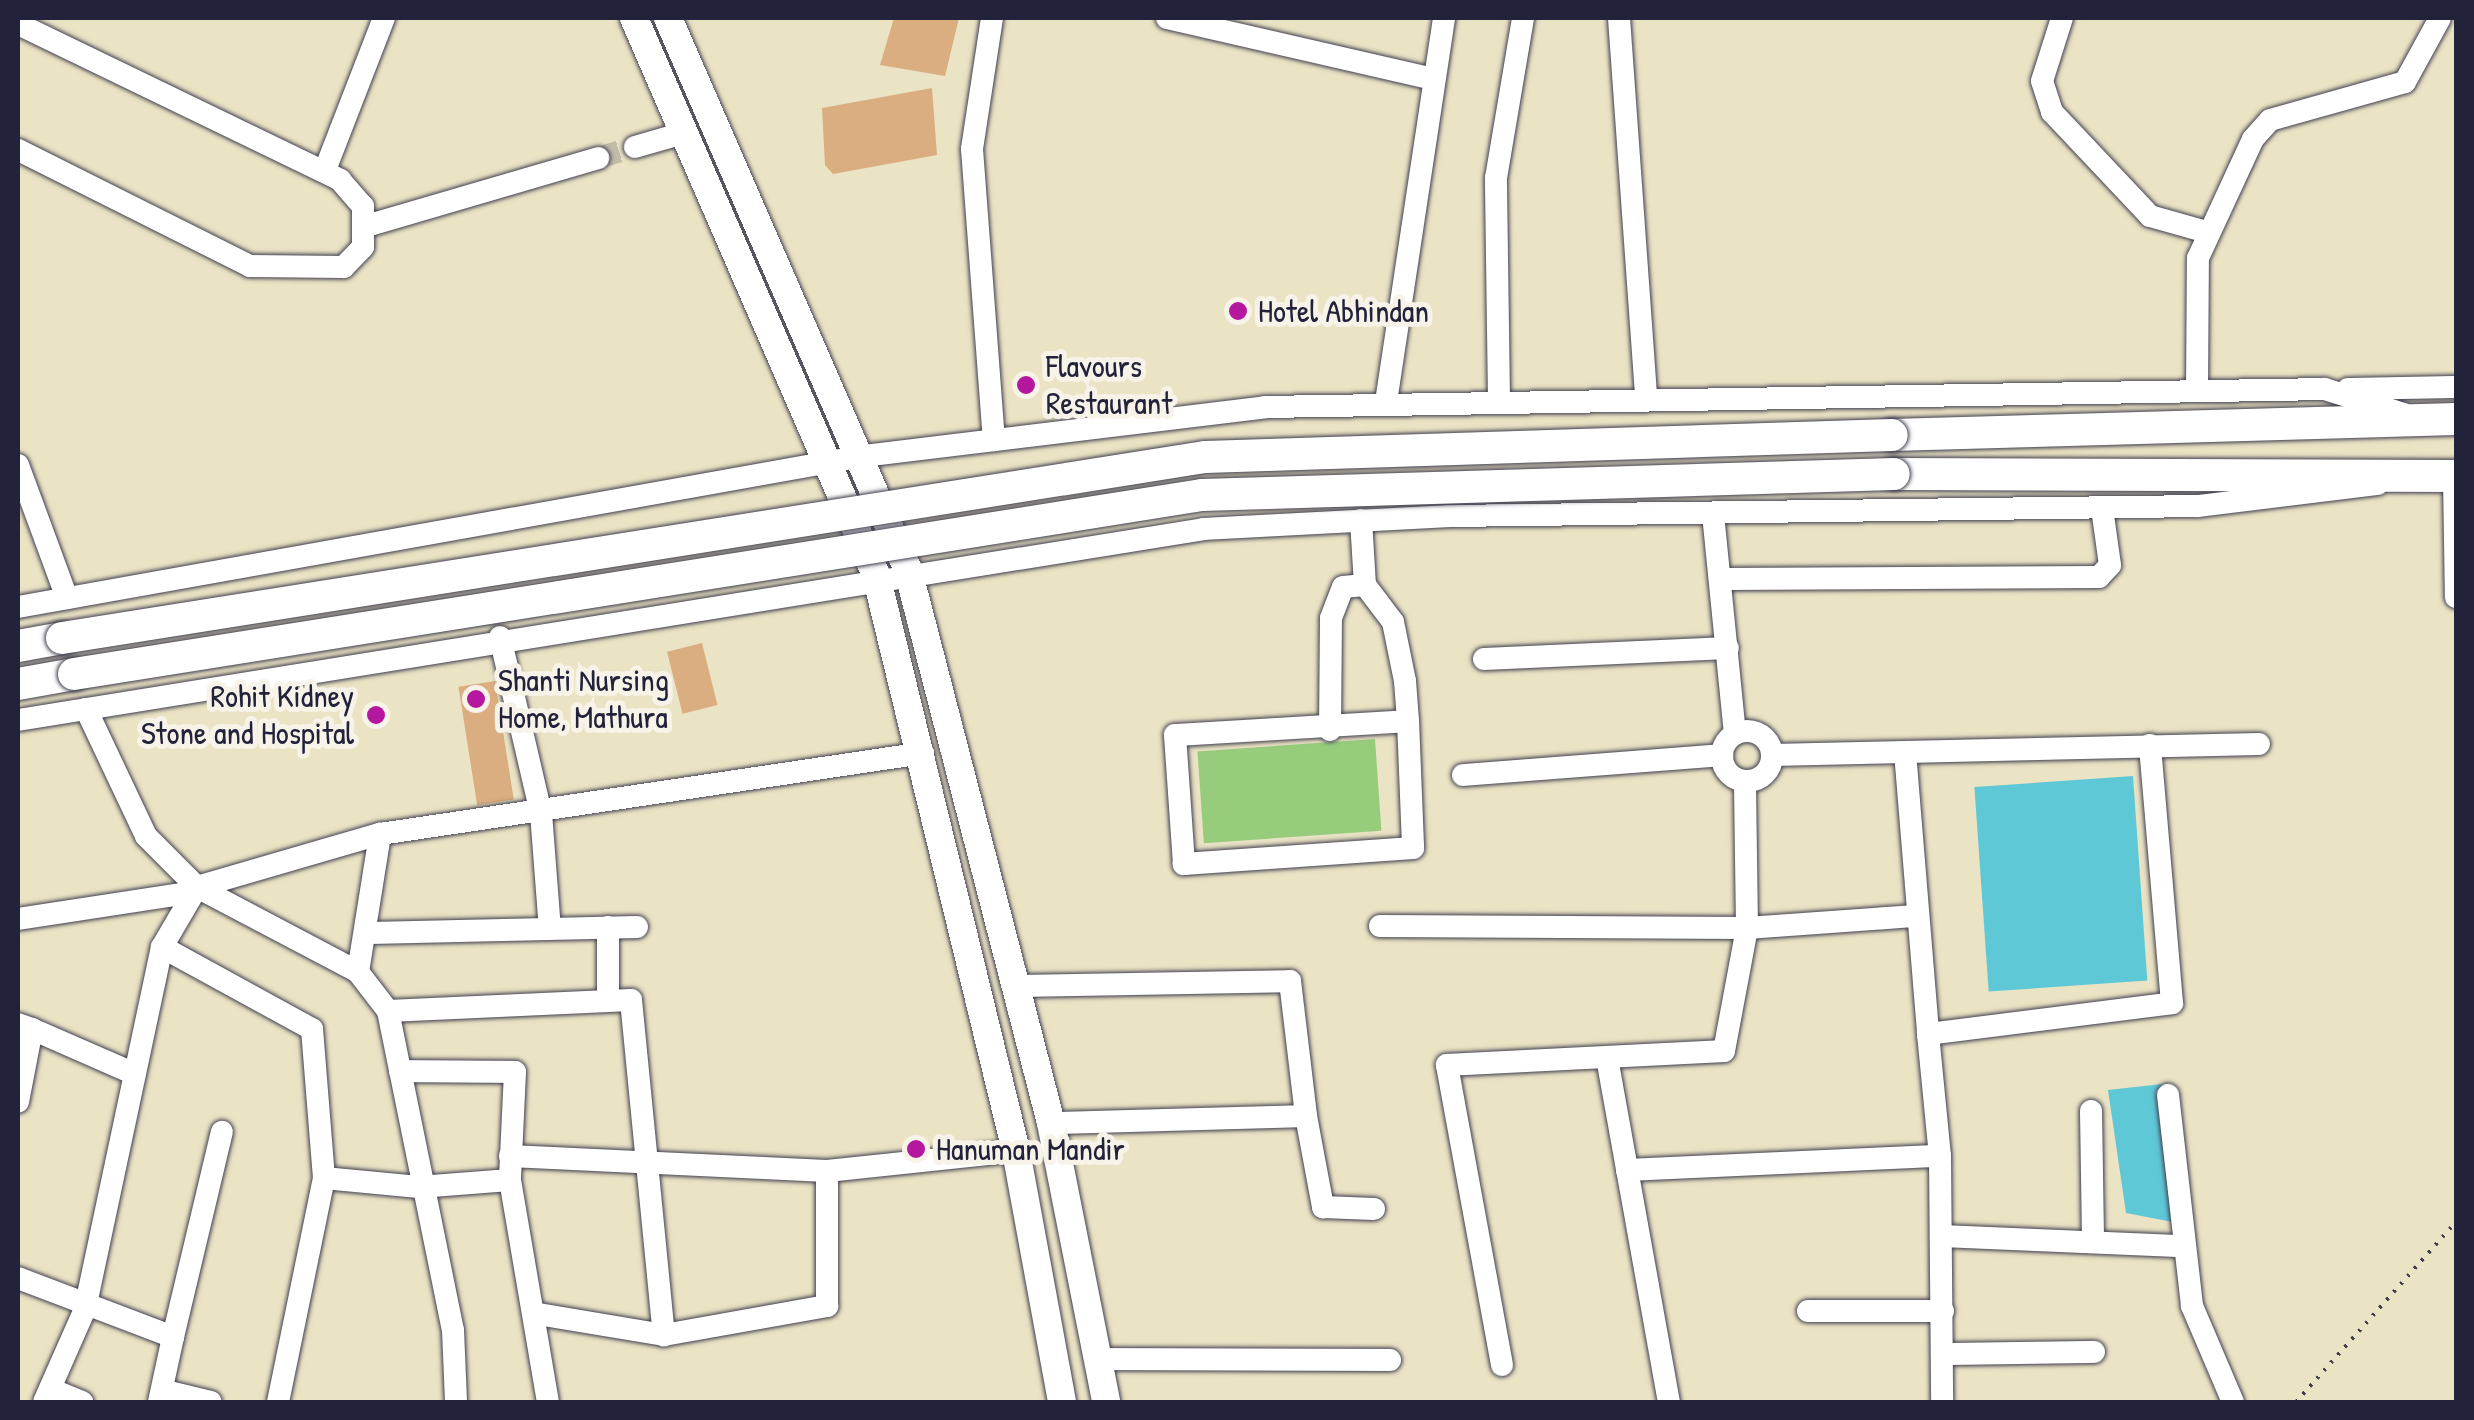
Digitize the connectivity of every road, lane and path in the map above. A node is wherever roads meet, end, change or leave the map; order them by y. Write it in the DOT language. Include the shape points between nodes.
graph roads {
  1 [pos="384,18"];
  2 [pos="634,18"];
  3 [pos="668,18"];
  4 [pos="992,18"];
  5 [pos="1167,18"];
  6 [pos="1444,18"];
  7 [pos="1524,18"];
  8 [pos="1619,18"];
  9 [pos="2062,18"];
  10 [pos="2440,18"];
  11 [pos="18,24"];
  12 [pos="1430,78"];
  13 [pos="680,134"];
  14 [pos="634,147"];
  15 [pos="18,150"];
  16 [pos="598,158"];
  17 [pos="325,170"];
  18 [pos="366,226"];
  19 [pos="2207,232"];
  20 [pos="2456,387"];
  21 [pos="2324,389"];
  22 [pos="2196,391"];
  23 [pos="1646,399"];
  24 [pos="1500,400"];
  25 [pos="1386,402"];
  26 [pos="2456,419"];
  27 [pos="2422,420"];
  28 [pos="994,440"];
  29 [pos="863,456"];
  30 [pos="829,463"];
  31 [pos="18,465"];
  32 [pos="2416,474"];
  33 [pos="2455,476"];
  34 [pos="2102,508"];
  35 [pos="1713,514"];
  36 [pos="2456,514"];
  37 [pos="1361,520"];
  38 [pos="908,570"];
  39 [pos="876,575"];
  40 [pos="1723,579"];
  41 [pos="1366,585"];
  42 [pos="2456,596"];
  43 [pos="67,598"];
  44 [pos="18,607"];
  45 [pos="500,637"];
  46 [pos="18,646"];
  47 [pos="1728,648"];
  48 [pos="1484,659"];
  49 [pos="18,684"];
  50 [pos="86,708"];
  51 [pos="18,720"];
  52 [pos="1408,721"];
  53 [pos="1330,730"];
  54 [pos="1735,734"];
  55 [pos="2259,744"];
  56 [pos="2150,745"];
  57 [pos="1905,752"];
  58 [pos="924,753"];
  59 [pos="1772,755"];
  60 [pos="1722,756"];
  61 [pos="1463,774"];
  62 [pos="1745,781"];
  63 [pos="541,813"];
  64 [pos="380,834"];
  65 [pos="196,890"];
  66 [pos="1912,916"];
  67 [pos="18,918"];
  68 [pos="1380,926"];
  69 [pos="637,927"];
  70 [pos="608,928"];
  71 [pos="1747,928"];
  72 [pos="550,929"];
  73 [pos="370,933"];
  74 [pos="162,947"];
  75 [pos="358,972"];
  76 [pos="1016,986"];
  77 [pos="608,1000"];
  78 [pos="388,1011"];
  79 [pos="25,1026"];
  80 [pos="1928,1034"];
  81 [pos="1607,1058"];
  82 [pos="400,1071"];
  83 [pos="135,1074"];
  84 [pos="2168,1095"];
  85 [pos="18,1102"];
  86 [pos="2091,1111"];
  87 [pos="1306,1116"];
  88 [pos="1051,1123"];
  89 [pos="222,1132"];
  90 [pos="1016,1151"];
  91 [pos="1940,1156"];
  92 [pos="647,1161"];
  93 [pos="510,1168"];
  94 [pos="1626,1170"];
  95 [pos="827,1171"];
  96 [pos="324,1178"];
  97 [pos="419,1186"];
  98 [pos="1374,1209"];
  99 [pos="2456,1222"];
  100 [pos="1940,1236"];
  101 [pos="2093,1237"];
  102 [pos="2184,1246"];
  103 [pos="18,1278"];
  104 [pos="85,1309"];
  105 [pos="1808,1310"];
  106 [pos="1943,1312"];
  107 [pos="540,1314"];
  108 [pos="664,1335"];
  109 [pos="172,1337"];
  110 [pos="2094,1352"];
  111 [pos="1942,1354"];
  112 [pos="1098,1359"];
  113 [pos="1390,1360"];
  114 [pos="1502,1365"];
  115 [pos="47,1396"];
  116 [pos="162,1397"];
  117 [pos="82,1402"];
  118 [pos="210,1402"];
  119 [pos="278,1402"];
  120 [pos="456,1402"];
  121 [pos="548,1402"];
  122 [pos="1062,1402"];
  123 [pos="1106,1402"];
  124 [pos="1668,1402"];
  125 [pos="1942,1402"];
  126 [pos="2233,1402"];
  127 [pos="2296,1402"];
  1 -- 17 [label="street"];
  2 -- 13 [label="main road"];
  3 -- 29 [label="main road" via="771,271"];
  4 -- 28 [label="street" via="972,149"];
  5 -- 12 [label="street"];
  6 -- 12 [label="street"];
  7 -- 24 [label="street" via="1496,178"];
  8 -- 23 [label="street"];
  9 -- 19 [label="street" via="2042,82 2052,112 2150,216"];
  10 -- 19 [label="street" via="2405,82 2261,127"];
  11 -- 17 [label="street"];
  12 -- 25 [label="street"];
  13 -- 14 [label="street"];
  13 -- 30 [label="main road"];
  15 -- 18 [label="street" via="250,266 344,267 360,256"];
  16 -- 18 [label="street"];
  17 -- 18 [label="street" via="358,196"];
  19 -- 22 [label="street" via="2196,279"];
  20 -- 21 [label="street"];
  21 -- 22 [label="street"];
  21 -- 27 [label="street"];
  22 -- 23 [label="street"];
  23 -- 24 [label="street"];
  24 -- 25 [label="street"];
  25 -- 28 [label="street" via="1265,406"];
  26 -- 27 [label="highway"];
  27 -- 46 [label="highway, bridge" via="1206,457"];
  28 -- 29 [label="street"];
  29 -- 30 [label="street"];
  29 -- 38 [label="main road"];
  30 -- 39 [label="main road"];
  30 -- 43 [label="street"];
  31 -- 43 [label="street"];
  32 -- 33 [label="highway"];
  32 -- 34 [label="street" via="2348,492"];
  32 -- 49 [label="highway, bridge" via="1894,474 1202,495"];
  33 -- 36 [label="street"];
  34 -- 35 [label="street"];
  34 -- 40 [label="street" via="2110,566 2100,577"];
  35 -- 37 [label="street"];
  35 -- 40 [label="street"];
  36 -- 42 [label="street"];
  37 -- 38 [label="street" via="1204,529"];
  37 -- 41 [label="street"];
  38 -- 39 [label="street"];
  38 -- 76 [label="main road"];
  39 -- 45 [label="street"];
  39 -- 58 [label="main road"];
  40 -- 47 [label="street"];
  41 -- 52 [label="street" via="1393,622"];
  41 -- 53 [label="street" via="1344,588 1331,618"];
  43 -- 44 [label="street"];
  45 -- 50 [label="street"];
  45 -- 63 [label="street"];
  47 -- 48 [label="street"];
  47 -- 54 [label="street"];
  50 -- 51 [label="street"];
  50 -- 65 [label="street" via="134,820"];
  52 -- 53 [label="street"];
  52 -- 53 [label="street" via="1413,848 1184,864 1175,735"];
  54 -- 59 [label="street" via="1763,737"];
  54 -- 60 [label="street"];
  55 -- 56 [label="street"];
  56 -- 57 [label="street"];
  56 -- 80 [label="street" via="2172,1003"];
  57 -- 59 [label="street"];
  57 -- 66 [label="street"];
  58 -- 63 [label="street"];
  58 -- 90 [label="main road"];
  59 -- 62 [label="street" via="1764,774"];
  60 -- 61 [label="street"];
  60 -- 62 [label="street"];
  62 -- 71 [label="street"];
  63 -- 64 [label="street"];
  63 -- 72 [label="street"];
  64 -- 65 [label="street"];
  64 -- 73 [label="street"];
  65 -- 67 [label="street"];
  65 -- 74 [label="street"];
  65 -- 75 [label="street"];
  66 -- 71 [label="street"];
  66 -- 80 [label="street"];
  68 -- 71 [label="street"];
  69 -- 70 [label="street"];
  70 -- 72 [label="street"];
  70 -- 77 [label="street"];
  71 -- 81 [label="street" via="1724,1050"];
  72 -- 73 [label="street"];
  73 -- 75 [label="street"];
  74 -- 83 [label="street"];
  74 -- 96 [label="street" via="312,1028"];
  75 -- 78 [label="street"];
  76 -- 87 [label="street" via="1290,980"];
  76 -- 88 [label="main road"];
  77 -- 78 [label="street"];
  77 -- 92 [label="street" via="631,1000"];
  78 -- 82 [label="street"];
  79 -- 83 [label="street"];
  79 -- 85 [label="street"];
  80 -- 91 [label="street"];
  81 -- 94 [label="street"];
  81 -- 114 [label="street" via="1447,1065"];
  82 -- 93 [label="street" via="515,1072"];
  82 -- 97 [label="street"];
  83 -- 104 [label="street"];
  84 -- 102 [label="street"];
  86 -- 101 [label="street"];
  87 -- 88 [label="street"];
  87 -- 98 [label="street" via="1323,1207"];
  88 -- 112 [label="main road"];
  89 -- 109 [label="street"];
  90 -- 95 [label="street"];
  90 -- 122 [label="main road"];
  91 -- 94 [label="street"];
  91 -- 100 [label="street"];
  92 -- 93 [label="street"];
  92 -- 95 [label="street"];
  92 -- 108 [label="street"];
  93 -- 97 [label="street"];
  93 -- 107 [label="street"];
  94 -- 124 [label="street"];
  95 -- 108 [label="street" via="828,1306"];
  96 -- 97 [label="street"];
  96 -- 119 [label="street"];
  97 -- 120 [label="street" via="453,1330"];
  99 -- 127 [label="path"];
  100 -- 101 [label="street"];
  100 -- 106 [label="street"];
  101 -- 102 [label="street"];
  102 -- 126 [label="street" via="2198,1324"];
  103 -- 104 [label="street"];
  104 -- 109 [label="street"];
  104 -- 115 [label="street"];
  105 -- 106 [label="street"];
  106 -- 111 [label="street"];
  107 -- 108 [label="street"];
  107 -- 121 [label="street"];
  109 -- 116 [label="street"];
  110 -- 111 [label="street"];
  111 -- 125 [label="street"];
  112 -- 113 [label="street"];
  112 -- 123 [label="main road"];
  115 -- 117 [label="street"];
  116 -- 118 [label="street"];
}
